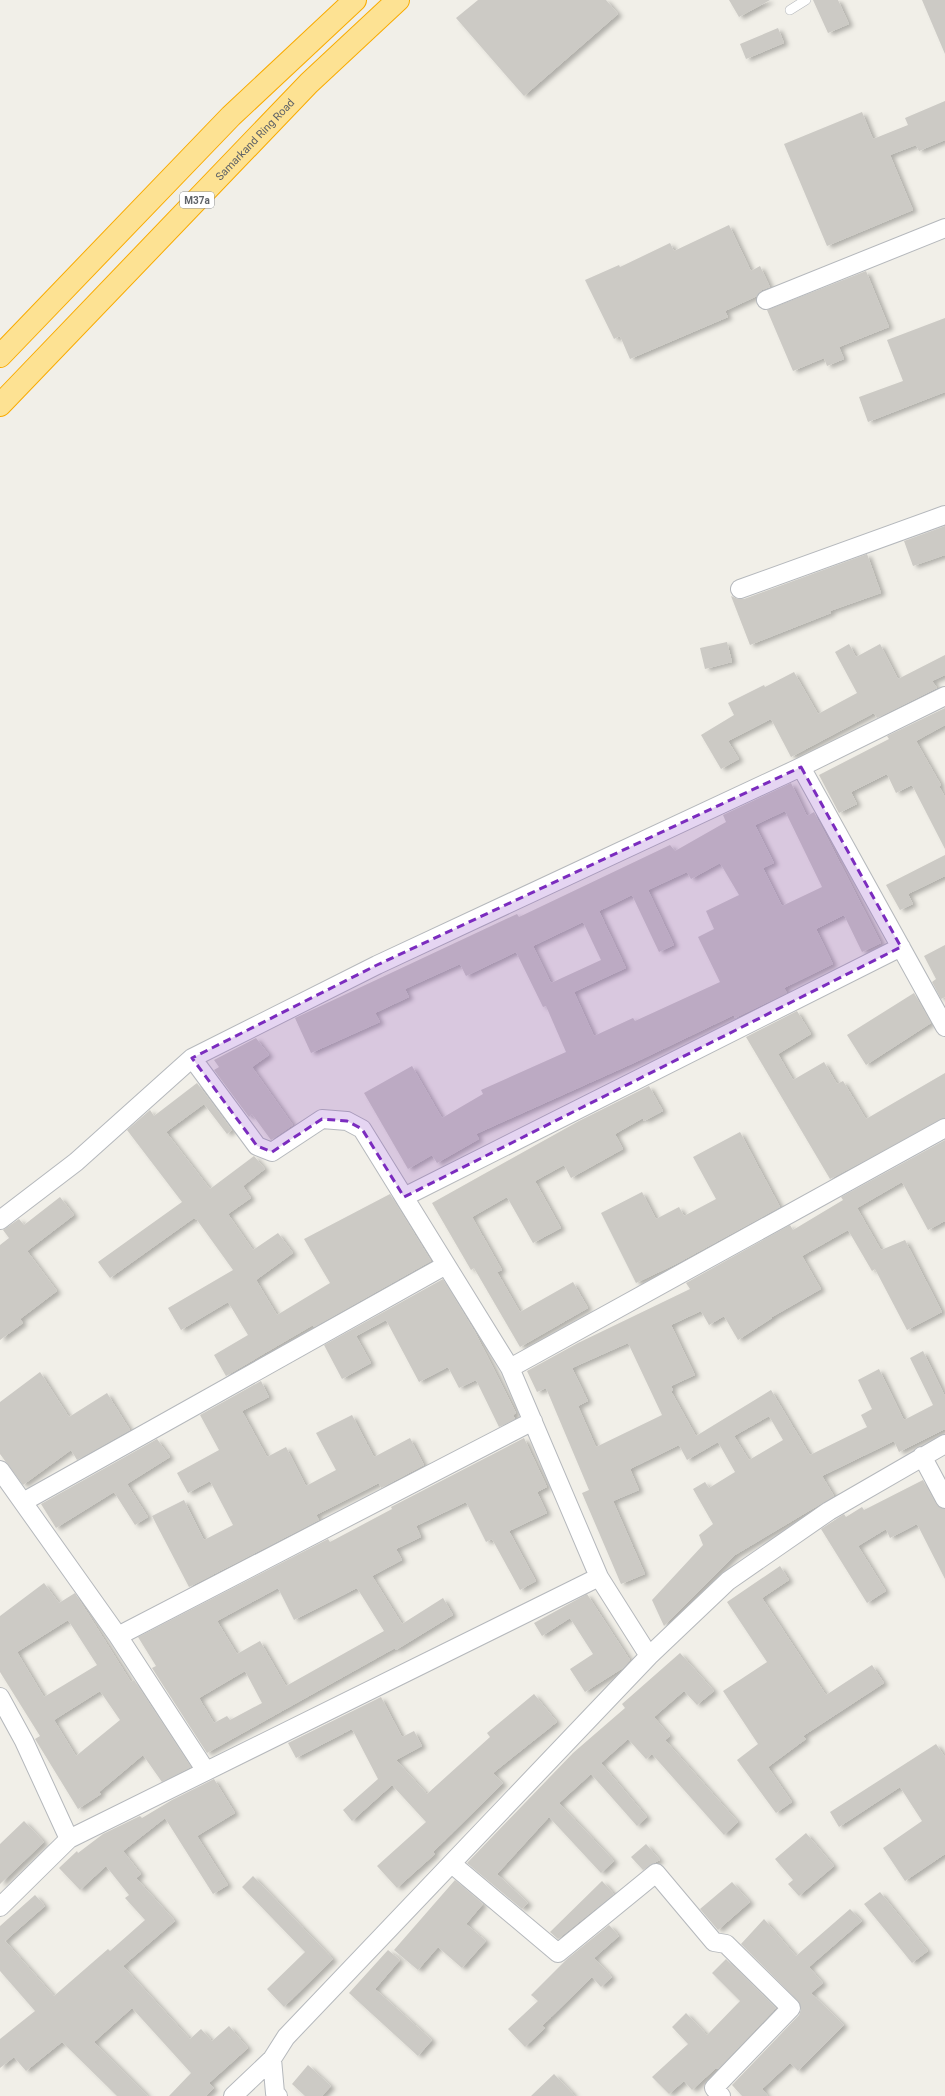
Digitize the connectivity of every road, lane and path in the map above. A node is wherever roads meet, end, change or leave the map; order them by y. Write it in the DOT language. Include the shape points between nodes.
graph roads {
  1 [pos="355,0"];
  2 [pos="398,0"];
  3 [pos="806,0"];
  4 [pos="790,10"];
  5 [pos="945,228"];
  6 [pos="766,300"];
  7 [pos="0,356"];
  8 [pos="0,405"];
  9 [pos="945,515"];
  10 [pos="740,589"];
  11 [pos="945,696"];
  12 [pos="801,767"];
  13 [pos="901,947"];
  14 [pos="945,1027"];
  15 [pos="192,1058"];
  16 [pos="945,1128"];
  17 [pos="404,1197"];
  18 [pos="0,1220"];
  19 [pos="446,1265"];
  20 [pos="510,1368"];
  21 [pos="533,1420"];
  22 [pos="945,1444"];
  23 [pos="922,1456"];
  24 [pos="0,1470"];
  25 [pos="945,1499"];
  26 [pos="23,1502"];
  27 [pos="598,1577"];
  28 [pos="118,1636"];
  29 [pos="649,1656"];
  30 [pos="0,1697"];
  31 [pos="206,1771"];
  32 [pos="69,1839"];
  33 [pos="452,1864"];
  34 [pos="0,1907"];
  35 [pos="272,2059"];
  36 [pos="233,2096"];
  37 [pos="278,2096"];
  38 [pos="721,2096"];
  1 -- 7 [label="highway, M37a" via="231,116"];
  2 -- 8 [label="highway, Samarkand Ring Road / M37a" via="309,83"];
  3 -- 4 [label="lane"];
  5 -- 6 [label="street"];
  9 -- 10 [label="street"];
  11 -- 12 [label="street"];
  12 -- 13 [label="street"];
  12 -- 15 [label="street" via="377,965"];
  13 -- 14 [label="street"];
  13 -- 17 [label="street"];
  15 -- 17 [label="street" via="257,1146 272,1152 322,1120 347,1121 362,1129"];
  15 -- 18 [label="street" via="76,1162"];
  16 -- 20 [label="street"];
  17 -- 19 [label="street"];
  19 -- 20 [label="street"];
  19 -- 26 [label="street"];
  20 -- 21 [label="street"];
  21 -- 27 [label="street"];
  21 -- 28 [label="street"];
  22 -- 23 [label="street"];
  23 -- 25 [label="street"];
  23 -- 29 [label="street" via="829,1511 728,1581"];
  24 -- 26 [label="street"];
  26 -- 28 [label="street"];
  27 -- 29 [label="street"];
  27 -- 31 [label="street"];
  28 -- 31 [label="street"];
  29 -- 33 [label="street"];
  30 -- 32 [label="street" via="24,1740"];
  31 -- 32 [label="street"];
  32 -- 34 [label="street"];
  33 -- 35 [label="street" via="286,2037"];
  33 -- 38 [label="street" via="558,1953 656,1873 714,1942 726,1944 791,2008 714,2088"];
  35 -- 36 [label="street"];
  35 -- 37 [label="street" via="275,2093"];
}
